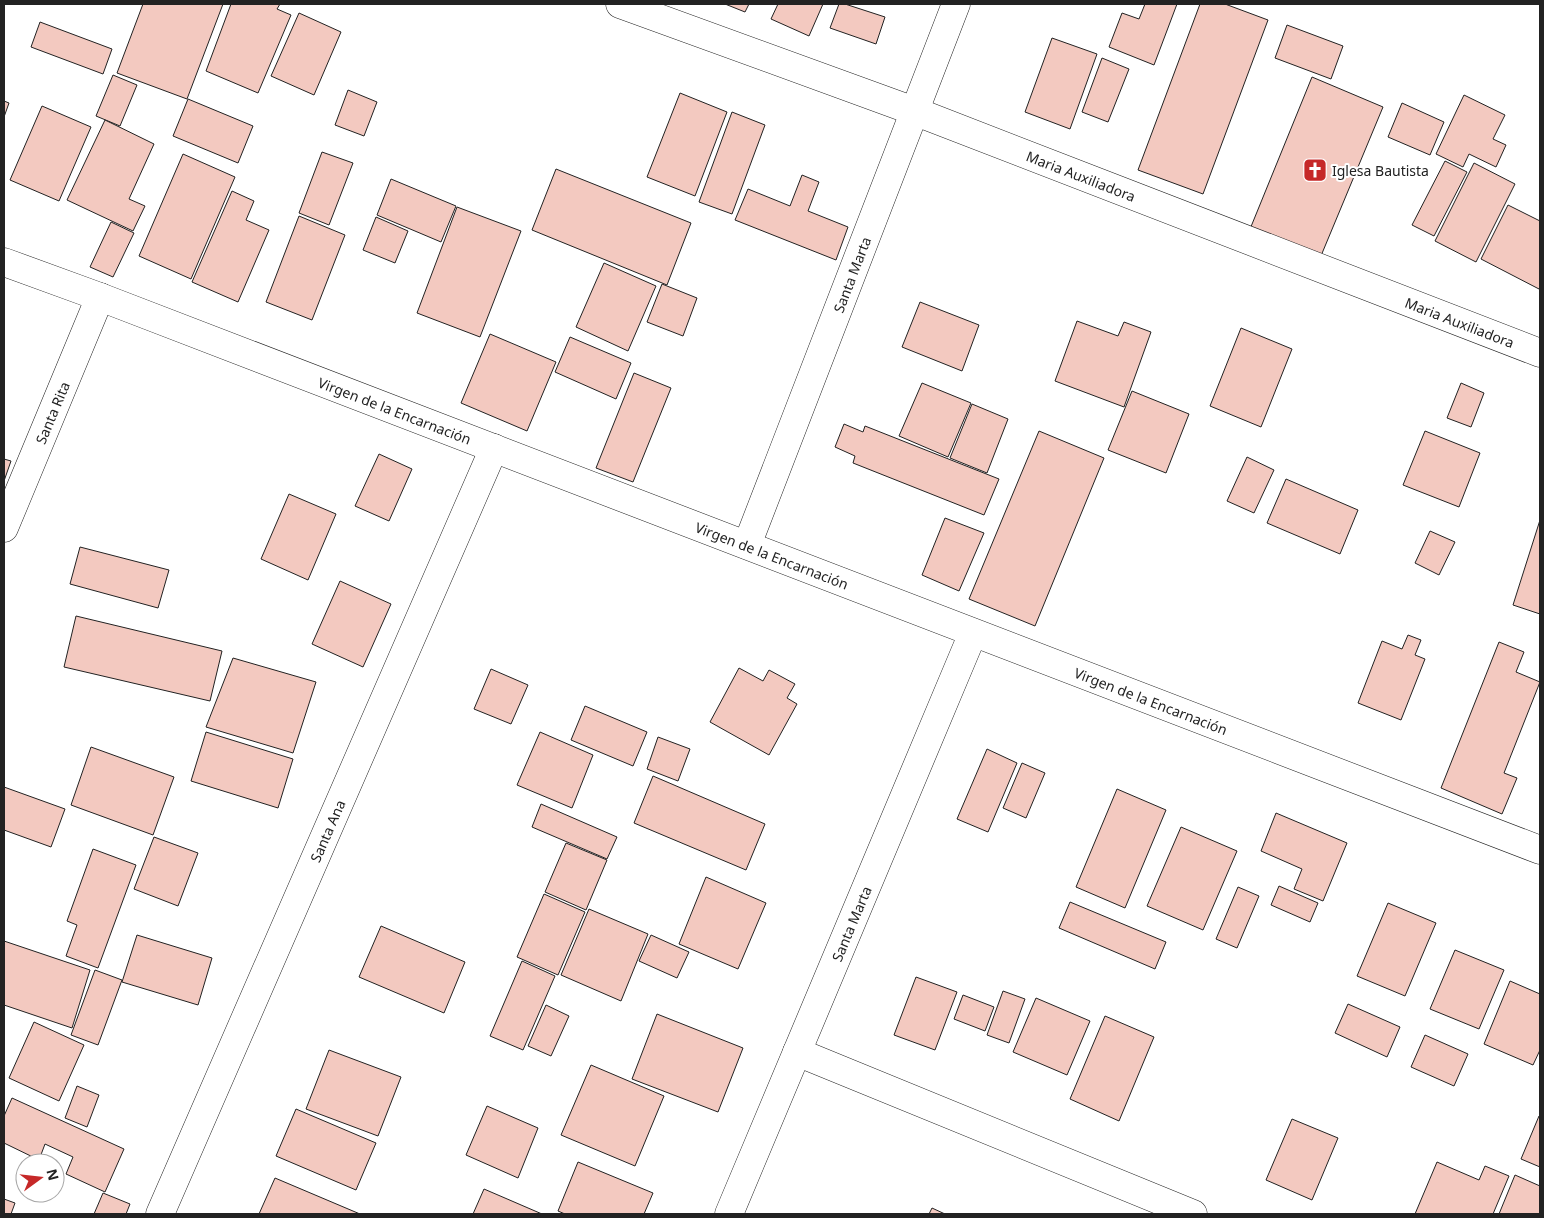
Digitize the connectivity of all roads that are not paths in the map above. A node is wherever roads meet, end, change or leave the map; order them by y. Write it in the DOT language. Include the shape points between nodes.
graph roads {
  1 [pos="620,4"];
  2 [pos="956,4"];
  3 [pos="914,112"];
  4 [pos="4,262"];
  5 [pos="100,296"];
  6 [pos="1540,353"];
  7 [pos="494,448"];
  8 [pos="4,528"];
  9 [pos="747,545"];
  10 [pos="973,633"];
  11 [pos="1540,850"];
  12 [pos="797,1052"];
  13 [pos="160,1214"];
  14 [pos="729,1214"];
  15 [pos="1193,1214"];
  1 -- 3 [label="street, Maria Auxiliadora"];
  2 -- 3 [label="street, Santa Marta"];
  3 -- 6 [label="street, Maria Auxiliadora"];
  3 -- 9 [label="street, Santa Marta"];
  4 -- 5 [label="street, Virgen de la Encarnación"];
  5 -- 7 [label="street, Virgen de la Encarnación"];
  5 -- 8 [label="street, Santa Rita"];
  7 -- 9 [label="street, Virgen de la Encarnación"];
  7 -- 13 [label="street, Santa Ana"];
  9 -- 10 [label="street, Virgen de la Encarnación"];
  10 -- 11 [label="street, Virgen de la Encarnación"];
  10 -- 12 [label="street, Santa Marta"];
  12 -- 14 [label="street, Santa Marta"];
  12 -- 15 [label="street"];
}
